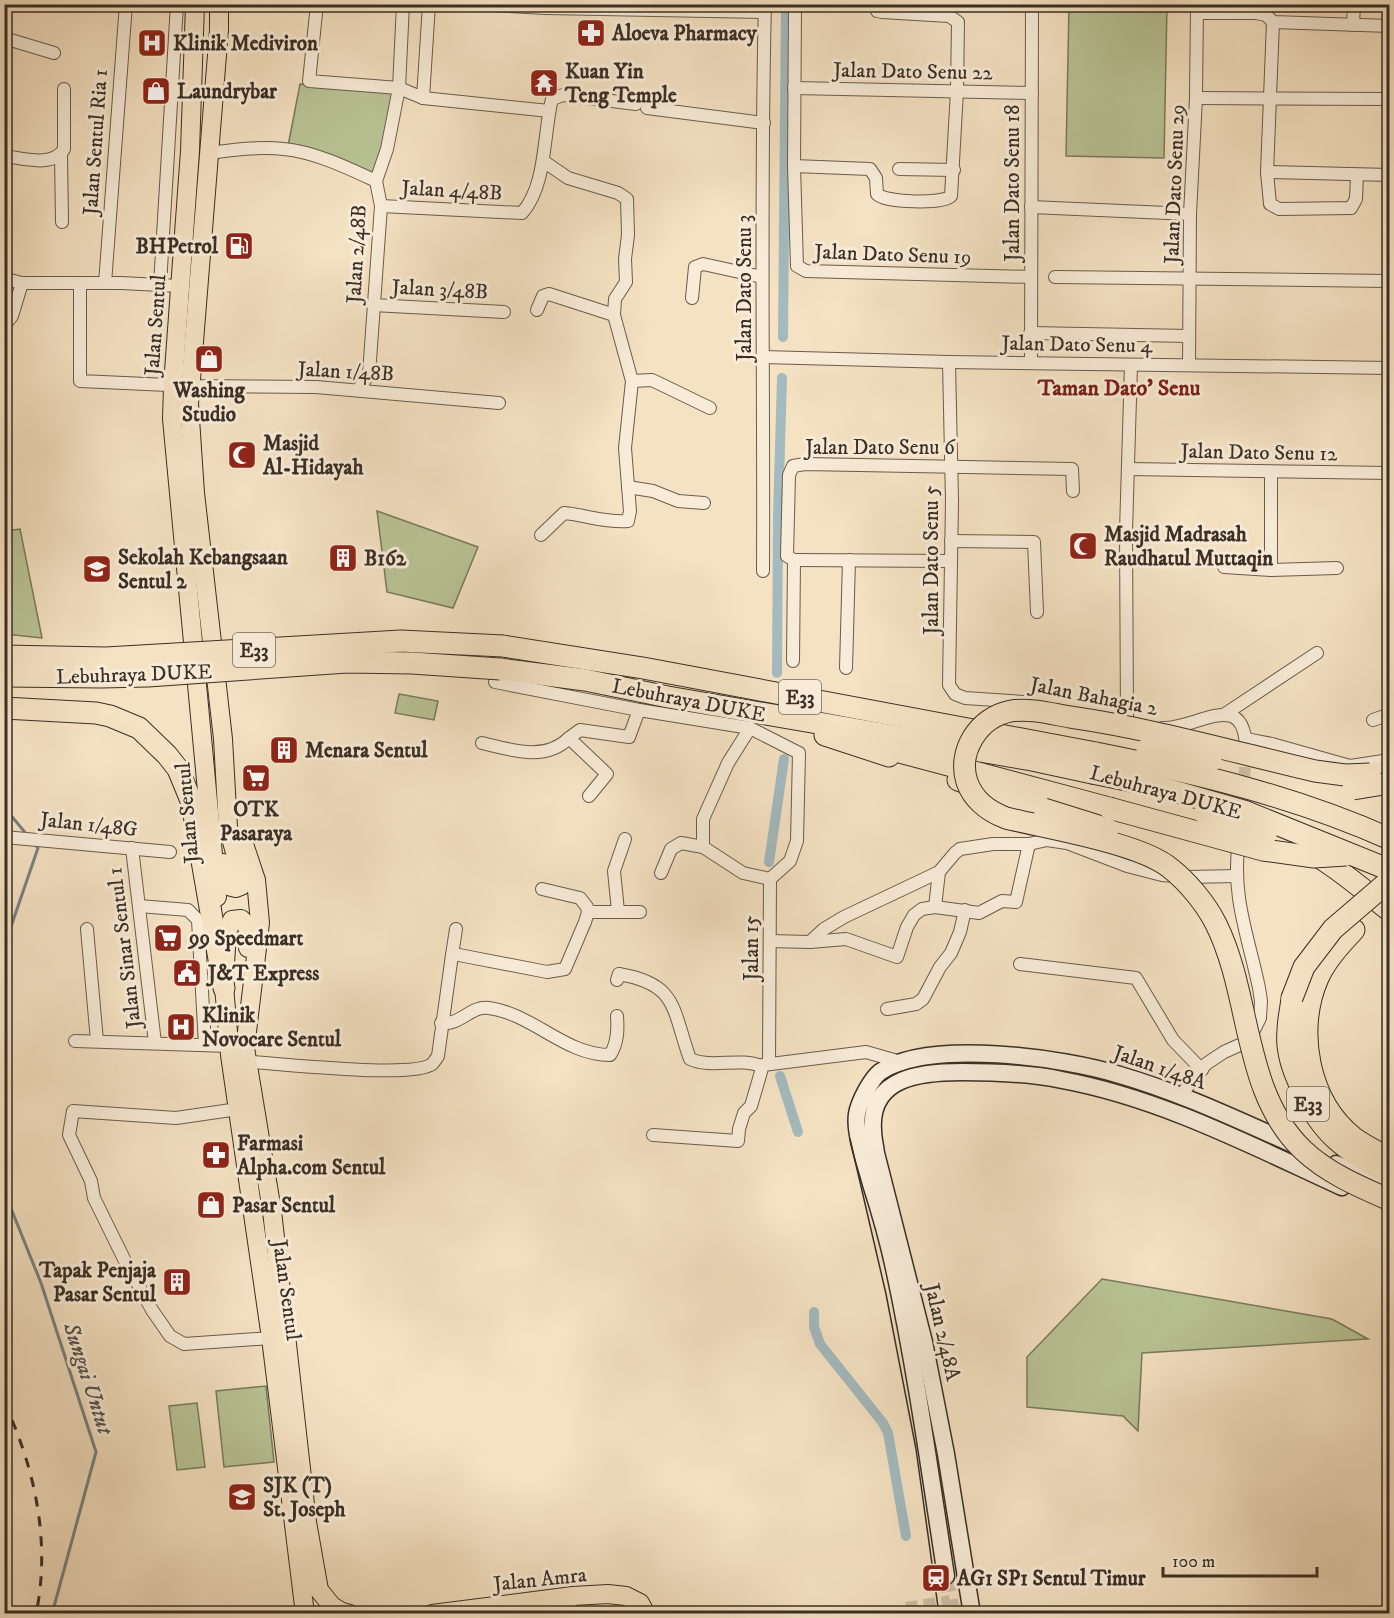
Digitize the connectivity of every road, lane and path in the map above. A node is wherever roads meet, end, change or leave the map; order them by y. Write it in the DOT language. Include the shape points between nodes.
graph roads {
  1 [pos="126,4"];
  2 [pos="177,4"];
  3 [pos="195,4"];
  4 [pos="219,4"];
  5 [pos="317,4"];
  6 [pos="403,4"];
  7 [pos="429,4"];
  8 [pos="470,4"];
  9 [pos="730,4"];
  10 [pos="795,4"];
  11 [pos="873,4"];
  12 [pos="1032,4"];
  13 [pos="1354,4"];
  14 [pos="764,8"];
  15 [pos="1197,9"];
  16 [pos="711,11"];
  17 [pos="1273,22"];
  18 [pos="1353,25"];
  19 [pos="1389,26"];
  20 [pos="4,38"];
  21 [pos="54,52"];
  22 [pos="399,88"];
  23 [pos="794,88"];
  24 [pos="64,89"];
  25 [pos="957,91"];
  26 [pos="1032,93"];
  27 [pos="423,98"];
  28 [pos="1196,98"];
  29 [pos="1271,99"];
  30 [pos="1389,99"];
  31 [pos="549,111"];
  32 [pos="764,123"];
  33 [pos="209,153"];
  34 [pos="61,154"];
  35 [pos="4,156"];
  36 [pos="543,161"];
  37 [pos="794,166"];
  38 [pos="900,170"];
  39 [pos="954,170"];
  40 [pos="1267,172"];
  41 [pos="1357,175"];
  42 [pos="1389,175"];
  43 [pos="168,177"];
  44 [pos="188,178"];
  45 [pos="376,181"];
  46 [pos="381,206"];
  47 [pos="1031,207"];
  48 [pos="1190,214"];
  49 [pos="62,222"];
  50 [pos="4,275"];
  51 [pos="762,277"];
  52 [pos="1031,277"];
  53 [pos="1055,278"];
  54 [pos="1190,279"];
  55 [pos="1389,280"];
  56 [pos="22,283"];
  57 [pos="80,283"];
  58 [pos="105,283"];
  59 [pos="160,285"];
  60 [pos="180,286"];
  61 [pos="692,298"];
  62 [pos="373,305"];
  63 [pos="537,310"];
  64 [pos="504,312"];
  65 [pos="614,315"];
  66 [pos="4,326"];
  67 [pos="1030,333"];
  68 [pos="1189,336"];
  69 [pos="763,357"];
  70 [pos="949,362"];
  71 [pos="1031,362"];
  72 [pos="1131,365"];
  73 [pos="1189,365"];
  74 [pos="1389,368"];
  75 [pos="632,381"];
  76 [pos="182,385"];
  77 [pos="358,390"];
  78 [pos="499,403"];
  79 [pos="710,408"];
  80 [pos="951,467"];
  81 [pos="1128,468"];
  82 [pos="1271,472"];
  83 [pos="1389,473"];
  84 [pos="628,487"];
  85 [pos="1073,491"];
  86 [pos="704,503"];
  87 [pos="541,536"];
  88 [pos="951,542"];
  89 [pos="794,560"];
  90 [pos="849,560"];
  91 [pos="951,561"];
  92 [pos="1224,567"];
  93 [pos="1337,568"];
  94 [pos="1272,570"];
  95 [pos="763,571"];
  96 [pos="1037,612"];
  97 [pos="1317,653"];
  98 [pos="4,656"];
  99 [pos="793,661"];
  100 [pos="846,668"];
  101 [pos="4,676"];
  102 [pos="498,676"];
  103 [pos="949,685"];
  104 [pos="4,708"];
  105 [pos="639,710"];
  106 [pos="1225,714"];
  107 [pos="1389,714"];
  108 [pos="748,719"];
  109 [pos="1127,720"];
  110 [pos="1373,720"];
  111 [pos="202,728"];
  112 [pos="222,732"];
  113 [pos="569,738"];
  114 [pos="482,743"];
  115 [pos="1389,760"];
  116 [pos="1096,762"];
  117 [pos="1380,772"];
  118 [pos="1389,783"];
  119 [pos="589,796"];
  120 [pos="1240,834"];
  121 [pos="6,837"];
  122 [pos="626,838"];
  123 [pos="1389,841"];
  124 [pos="1029,844"];
  125 [pos="703,847"];
  126 [pos="132,848"];
  127 [pos="170,852"];
  128 [pos="1389,870"];
  129 [pos="939,872"];
  130 [pos="661,873"];
  131 [pos="1237,876"];
  132 [pos="770,879"];
  133 [pos="1389,880"];
  134 [pos="542,889"];
  135 [pos="1389,896"];
  136 [pos="139,906"];
  137 [pos="935,907"];
  138 [pos="965,910"];
  139 [pos="618,911"];
  140 [pos="588,912"];
  141 [pos="640,912"];
  142 [pos="1389,912"];
  143 [pos="87,929"];
  144 [pos="456,929"];
  145 [pos="770,941"];
  146 [pos="810,942"];
  147 [pos="452,956"];
  148 [pos="1020,964"];
  149 [pos="617,980"];
  150 [pos="224,988"];
  151 [pos="887,1009"];
  152 [pos="617,1016"];
  153 [pos="441,1023"];
  154 [pos="75,1041"];
  155 [pos="96,1041"];
  156 [pos="155,1043"];
  157 [pos="205,1045"];
  158 [pos="241,1052"];
  159 [pos="866,1052"];
  160 [pos="765,1065"];
  161 [pos="905,1069"];
  162 [pos="1202,1070"];
  163 [pos="880,1072"];
  164 [pos="889,1088"];
  165 [pos="1180,1096"];
  166 [pos="238,1109"];
  167 [pos="653,1135"];
  168 [pos="1389,1159"];
  169 [pos="1389,1174"];
  170 [pos="1389,1188"];
  171 [pos="1389,1199"];
  172 [pos="1389,1209"];
  173 [pos="271,1338"];
  174 [pos="946,1576"];
  175 [pos="570,1605"];
  176 [pos="306,1614"];
  177 [pos="350,1614"];
  178 [pos="432,1614"];
  179 [pos="646,1614"];
  180 [pos="972,1614"];
  1 -- 58 [label="street, Jalan Sentul Ria 1"];
  2 -- 43 [label="street"];
  3 -- 44 [label="main road, Jalan Sentul"];
  4 -- 33 [label="main road, Jalan Sentul"];
  5 -- 22 [label="street" via="309,81"];
  6 -- 22 [label="street"];
  7 -- 27 [label="street"];
  8 -- 16 [label="street"];
  9 -- 16 [label="street"];
  10 -- 23 [label="street"];
  11 -- 25 [label="street" via="882,12 954,18 959,27"];
  12 -- 26 [label="street, Jalan Dato Senu 18"];
  13 -- 18 [label="street"];
  14 -- 16 [label="street"];
  14 -- 32 [label="street, Jalan Dato Senu 3"];
  15 -- 17 [label="street" via="1256,13"];
  15 -- 28 [label="street, Jalan Dato Senu 29"];
  17 -- 18 [label="street"];
  17 -- 29 [label="street"];
  18 -- 19 [label="street"];
  20 -- 21 [label="street"];
  22 -- 27 [label="street"];
  22 -- 45 [label="street"];
  23 -- 25 [label="street, Jalan Dato Senu 22"];
  23 -- 37 [label="street"];
  24 -- 34 [label="street"];
  25 -- 26 [label="street, Jalan Dato Senu 22"];
  25 -- 39 [label="street"];
  26 -- 47 [label="street, Jalan Dato Senu 18"];
  27 -- 31 [label="street"];
  28 -- 29 [label="street"];
  28 -- 48 [label="street, Jalan Dato Senu 29"];
  29 -- 30 [label="street"];
  29 -- 40 [label="street"];
  31 -- 32 [label="street" via="552,99 563,95"];
  31 -- 36 [label="street, Jalan 4/48B"];
  32 -- 51 [label="street, Jalan Dato Senu 3"];
  33 -- 45 [label="street, Jalan 2/48B" via="284,149 325,160"];
  33 -- 76 [label="main road, Jalan Sentul"];
  34 -- 35 [label="street" via="49,160"];
  34 -- 49 [label="street"];
  36 -- 46 [label="street, Jalan 4/48B" via="530,204 522,213"];
  36 -- 65 [label="street" via="568,178 627,199 626,282 615,299"];
  37 -- 39 [label="street" via="865,168 874,173 881,198 947,200 953,191"];
  37 -- 52 [label="street, Jalan Dato Senu 19" via="796,261 806,271"];
  38 -- 39 [label="street"];
  40 -- 41 [label="street"];
  40 -- 41 [label="street" via="1270,204 1279,209 1351,208 1356,199"];
  41 -- 42 [label="street"];
  43 -- 44 [label="street"];
  43 -- 59 [label="street"];
  44 -- 60 [label="main road, Jalan Sentul"];
  45 -- 46 [label="street, Jalan 2/48B"];
  46 -- 62 [label="street, Jalan 2/48B"];
  47 -- 48 [label="street"];
  47 -- 52 [label="street, Jalan Dato Senu 18"];
  48 -- 54 [label="street, Jalan Dato Senu 29"];
  50 -- 56 [label="street"];
  51 -- 61 [label="street" via="703,264 695,267"];
  51 -- 69 [label="street, Jalan Dato Senu 3"];
  52 -- 67 [label="street, Jalan Dato Senu 18"];
  53 -- 54 [label="street"];
  54 -- 55 [label="street"];
  54 -- 68 [label="street, Jalan Dato Senu 29"];
  56 -- 57 [label="street"];
  56 -- 66 [label="street" via="12,316"];
  57 -- 58 [label="street"];
  57 -- 76 [label="street, Jalan 1/48B" via="80,381"];
  58 -- 59 [label="street"];
  59 -- 60 [label="street"];
  60 -- 76 [label="main road, Jalan Sentul"];
  62 -- 64 [label="street, Jalan 3/48B"];
  62 -- 77 [label="street, Jalan 2/48B" via="369,374"];
  63 -- 65 [label="street" via="543,296 549,294"];
  65 -- 75 [label="street"];
  67 -- 68 [label="street"];
  67 -- 71 [label="street, Jalan Dato Senu 18"];
  68 -- 73 [label="street, Jalan Dato Senu 29"];
  69 -- 70 [label="street, Jalan Dato Senu 4"];
  69 -- 95 [label="street, Jalan Dato Senu 3"];
  70 -- 71 [label="street, Jalan Dato Senu 4"];
  70 -- 80 [label="street, Jalan Dato Senu 5"];
  71 -- 72 [label="street, Jalan Dato Senu 4"];
  72 -- 73 [label="street, Jalan Dato Senu 4"];
  72 -- 81 [label="street"];
  73 -- 74 [label="street, Jalan Dato Senu 4"];
  75 -- 79 [label="street" via="652,380"];
  75 -- 84 [label="street" via="625,438"];
  76 -- 77 [label="street, Jalan 1/48B"];
  76 -- 111 [label="main road, Jalan Sentul" via="172,419"];
  76 -- 112 [label="main road, Jalan Sentul" via="189,404"];
  77 -- 78 [label="street, Jalan 1/48B"];
  80 -- 85 [label="street, Jalan Dato Senu 6" via="1072,469"];
  80 -- 88 [label="street, Jalan Dato Senu 5"];
  80 -- 89 [label="street, Jalan Dato Senu 6" via="794,466 789,475 787,556"];
  81 -- 82 [label="street, Jalan Dato Senu 12"];
  81 -- 109 [label="street"];
  82 -- 83 [label="street, Jalan Dato Senu 12"];
  82 -- 94 [label="street"];
  84 -- 86 [label="street" via="678,501"];
  84 -- 87 [label="street" via="628,521 564,513"];
  88 -- 91 [label="street, Jalan Dato Senu 5"];
  88 -- 96 [label="street" via="1034,542"];
  89 -- 90 [label="street"];
  89 -- 99 [label="street, Jalan Dato Senu 6"];
  90 -- 91 [label="street"];
  90 -- 100 [label="street"];
  91 -- 103 [label="street, Jalan Dato Senu 5"];
  92 -- 94 [label="street"];
  93 -- 94 [label="street"];
  97 -- 106 [label="street"];
  98 -- 116 [label="highway, Lebuhraya DUKE / E33, bridge" via="106,658 401,640 474,643 654,670 880,712"];
  101 -- 102 [label="highway, Lebuhraya DUKE / E33, bridge" via="148,676 346,662 412,663"];
  102 -- 105 [label="street"];
  102 -- 108 [label="highway, Lebuhraya DUKE / E33" via="585,680"];
  103 -- 109 [label="street, Jalan Bahagia 2" via="955,694 965,698 1065,706"];
  104 -- 150 [label="highway" via="96,713 132,724 167,754 192,802"];
  105 -- 108 [label="street"];
  105 -- 113 [label="street" via="629,737 580,730"];
  106 -- 109 [label="street, Jalan Bahagia 2" via="1172,729"];
  106 -- 115 [label="street" via="1239,720 1246,744 1272,744 1350,766"];
  107 -- 110 [label="street"];
  108 -- 116 [label="highway, Lebuhraya DUKE / E33" via="985,752"];
  108 -- 123 [label="highway, bridge" via="1263,850 1345,855"];
  108 -- 125 [label="street" via="703,819"];
  108 -- 132 [label="street" via="799,753 797,841 790,861"];
  108 -- 171 [label="highway, bridge" via="922,766 1107,829 1157,848 1180,862 1214,899 1225,920 1242,962 1266,1054 1294,1121 1315,1147"];
  111 -- 112 [label="main road" via="225,880 228,886 236,888 242,881 228,827"];
  111 -- 150 [label="main road, Jalan Sentul"];
  112 -- 158 [label="main road, Jalan Sentul" via="239,829 256,880 260,923"];
  113 -- 114 [label="street" via="560,747 532,754"];
  113 -- 119 [label="street" via="607,774"];
  116 -- 118 [label="highway, bridge" via="1195,758 1320,786 1360,789"];
  116 -- 123 [label="highway, Lebuhraya DUKE / E33, bridge" via="1173,769 1250,788 1353,823"];
  116 -- 128 [label="highway, Lebuhraya DUKE / E33, bridge" via="1156,786 1233,808"];
  116 -- 142 [label="highway, bridge" via="1181,805 1308,850"];
  117 -- 171 [label="highway, bridge" via="1345,775 1315,771 1101,722 1012,711 979,727 967,748 964,772 971,793 992,812 1146,854 1169,867 1201,901 1216,924 1231,963 1254,1057 1282,1125 1304,1151 1347,1180"];
  120 -- 131 [label="street"];
  121 -- 126 [label="street, Jalan 1/48G"];
  122 -- 139 [label="street" via="614,871"];
  124 -- 129 [label="street" via="960,849"];
  124 -- 131 [label="street" via="1047,840 1067,843 1162,875"];
  124 -- 138 [label="street" via="1016,902 1002,901 979,913"];
  125 -- 130 [label="street" via="681,843 671,849"];
  125 -- 132 [label="street" via="743,873"];
  126 -- 127 [label="street, Jalan 1/48G"];
  126 -- 136 [label="street, Jalan Sinar Sentul 1"];
  129 -- 137 [label="street"];
  129 -- 146 [label="street" via="844,917"];
  131 -- 162 [label="street" via="1238,899 1260,994 1260,1018 1247,1040"];
  132 -- 145 [label="street, Jalan 15"];
  133 -- 169 [label="highway, E33, bridge" via="1333,929 1304,967 1292,998 1287,1033 1292,1066 1319,1123 1340,1144"];
  134 -- 140 [label="street" via="580,898"];
  135 -- 168 [label="highway" via="1334,952 1318,976 1307,1025 1308,1055 1315,1083 1331,1114 1353,1137"];
  136 -- 156 [label="street, Jalan Sinar Sentul 1"];
  136 -- 157 [label="street" via="188,910 198,920"];
  137 -- 138 [label="street"];
  137 -- 146 [label="street" via="914,915 897,957 846,939"];
  138 -- 151 [label="street" via="951,953 923,999"];
  139 -- 140 [label="street"];
  139 -- 141 [label="street"];
  140 -- 147 [label="street" via="565,969 548,972"];
  143 -- 155 [label="street"];
  144 -- 147 [label="street"];
  145 -- 146 [label="street"];
  145 -- 160 [label="street, Jalan 15"];
  147 -- 153 [label="street"];
  148 -- 162 [label="street" via="1136,978 1173,1040"];
  149 -- 160 [label="street" via="619,974 640,977 668,995 690,1059"];
  150 -- 158 [label="main road, Jalan Sentul"];
  150 -- 158 [label="main road" via="229,924 241,920 249,930"];
  152 -- 153 [label="street" via="615,1048 610,1055 593,1054 569,1045 516,1017 487,1007 458,1022"];
  153 -- 158 [label="street" via="438,1056 431,1065 416,1068 342,1069"];
  154 -- 155 [label="street"];
  155 -- 156 [label="street"];
  156 -- 157 [label="street"];
  157 -- 158 [label="street"];
  158 -- 166 [label="main road, Jalan Sentul"];
  158 -- 177 [label="main road, Jalan Sentul" via="272,1211 316,1581 324,1599"];
  159 -- 160 [label="street"];
  159 -- 161 [label="street"];
  159 -- 163 [label="street" via="878,1060"];
  160 -- 167 [label="street, Jalan 15" via="753,1101 744,1113 738,1140"];
  161 -- 163 [label="main road"];
  161 -- 164 [label="main road"];
  161 -- 165 [label="main road, Jalan 1/48A" via="946,1054 996,1054 1076,1063"];
  161 -- 172 [label="main road, Jalan 1/48A" via="1061,1079 1114,1092 1186,1117"];
  162 -- 165 [label="street"];
  163 -- 164 [label="street"];
  163 -- 174 [label="main road, Jalan 2/48A" via="857,1113 858,1130 908,1340"];
  164 -- 180 [label="main road, Jalan 2/48A" via="879,1101 872,1128 924,1342"];
  165 -- 170 [label="main road, Jalan 1/48A"];
  166 -- 173 [label="main road, Jalan Sentul"];
  166 -- 173 [label="street" via="176,1118 73,1111 69,1135 124,1259 170,1336 184,1344"];
  173 -- 176 [label="main road, Jalan Sentul"];
  175 -- 178 [label="main road, Jalan Amra"];
  175 -- 179 [label="main road, Jalan Amra" via="608,1594 626,1596 640,1603"];
}
